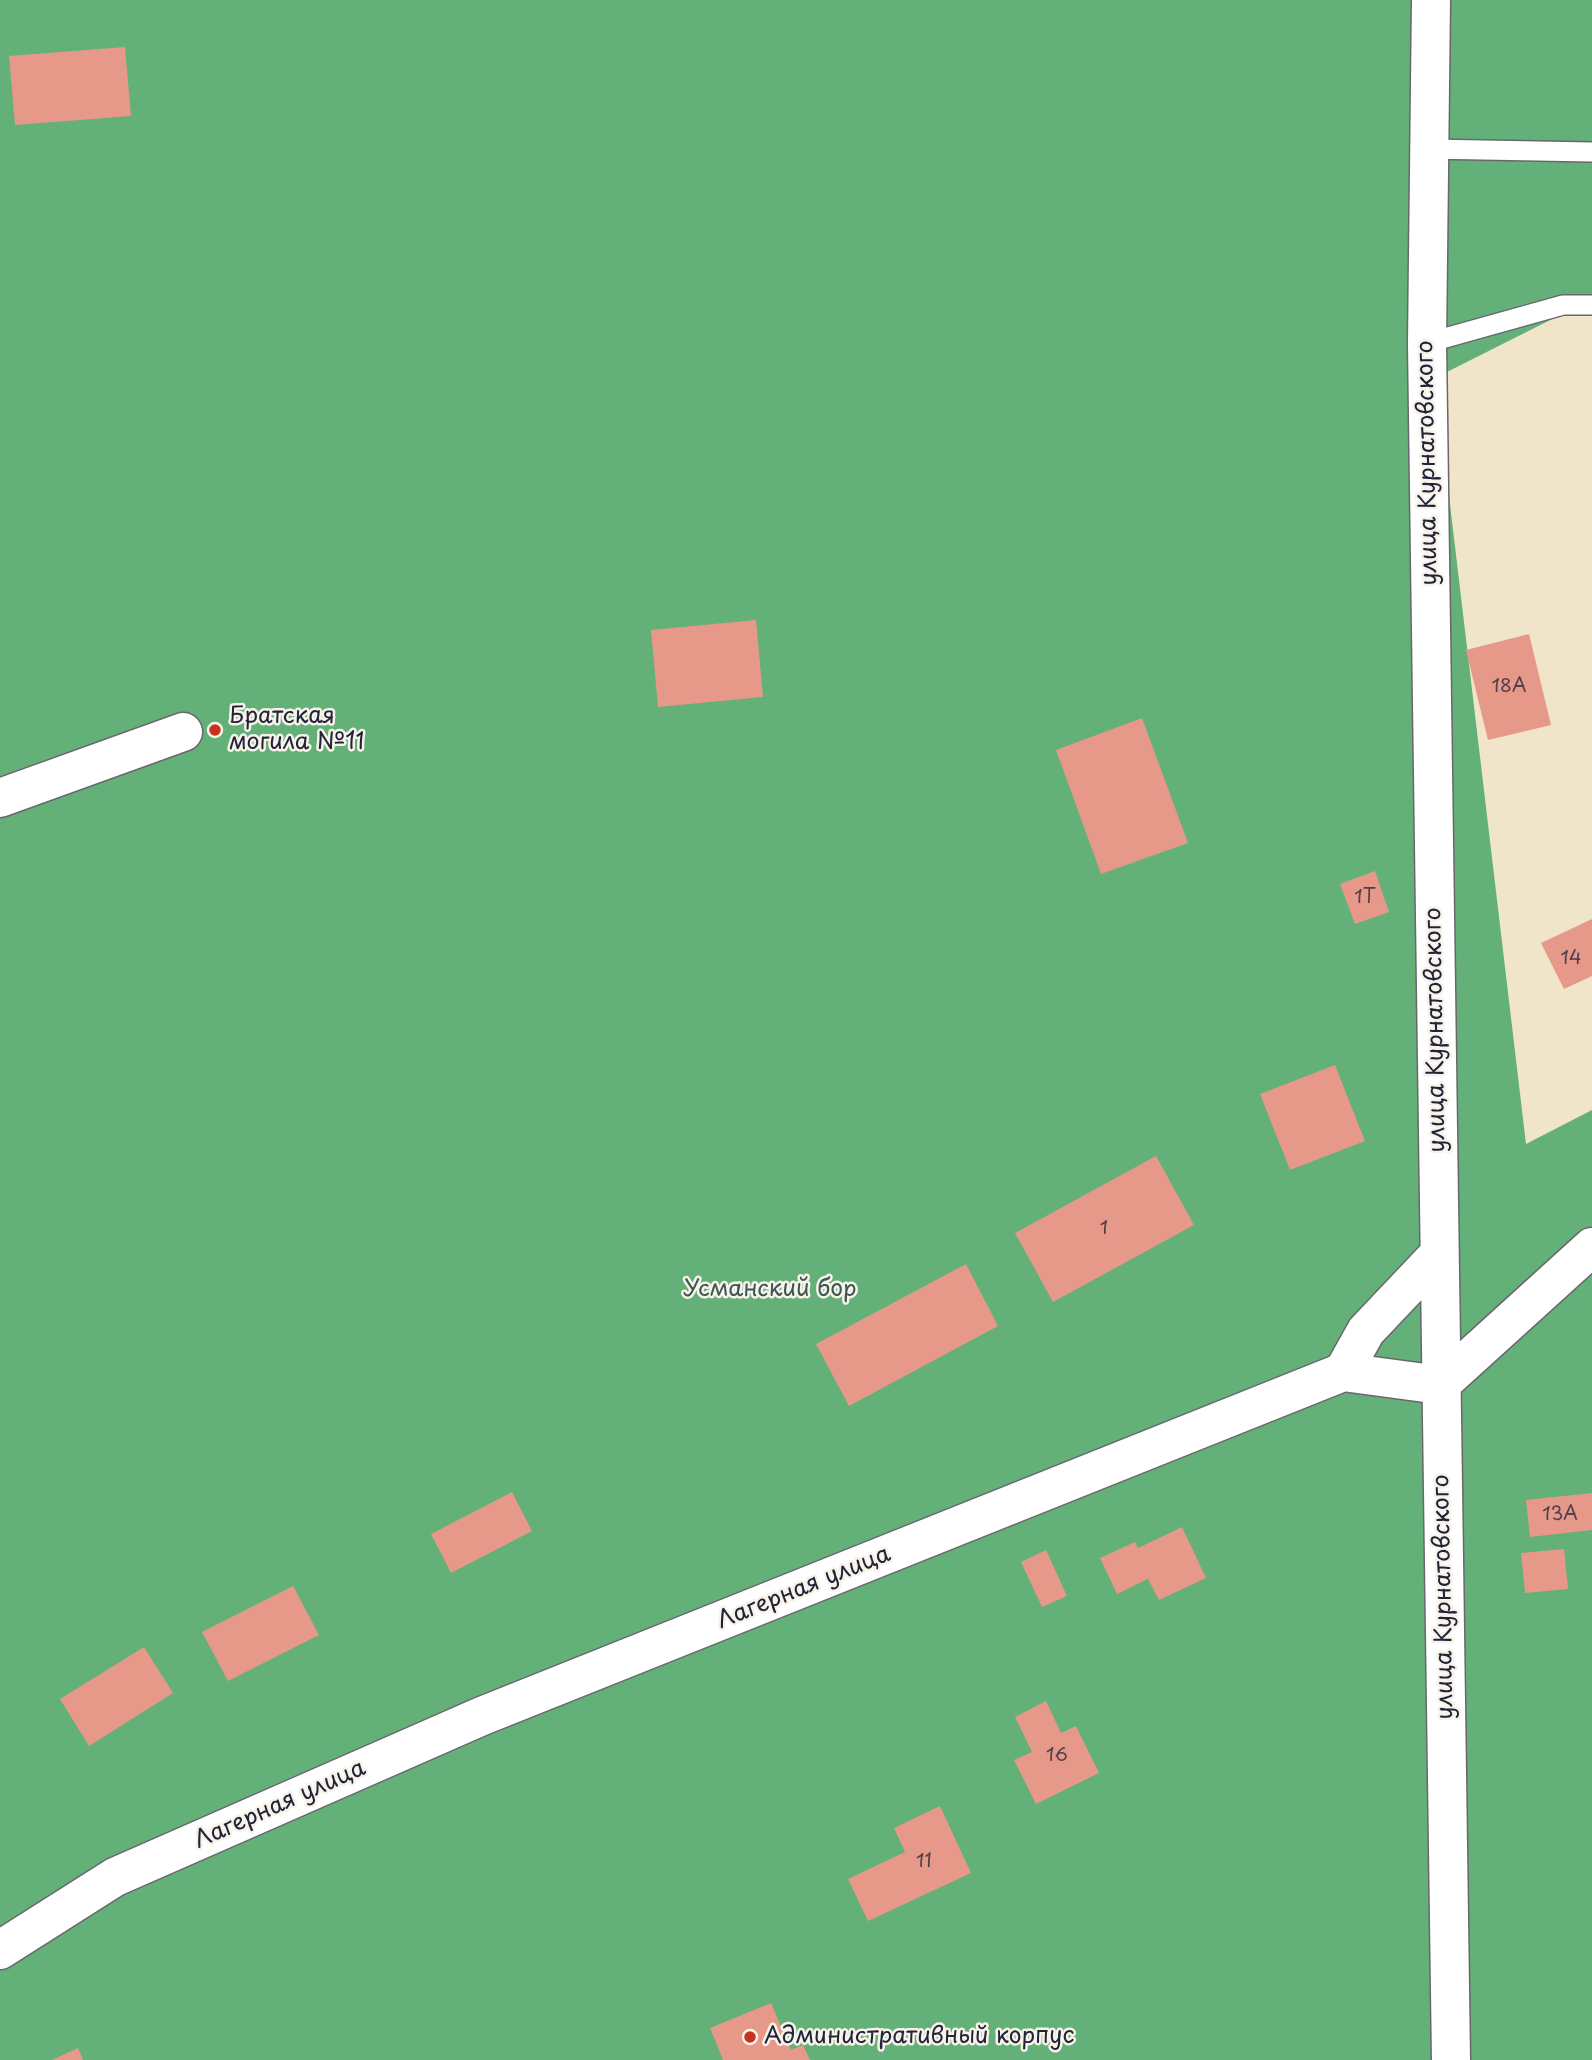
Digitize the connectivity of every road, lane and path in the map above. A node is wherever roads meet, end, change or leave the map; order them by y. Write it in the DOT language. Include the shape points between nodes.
graph roads {
  1 [pos="1437,3"];
  2 [pos="1428,149"];
  3 [pos="1592,152"];
  4 [pos="1592,305"];
  5 [pos="1427,343"];
  6 [pos="183,732"];
  7 [pos="0,798"];
  8 [pos="1592,1247"];
  9 [pos="1438,1255"];
  10 [pos="1343,1373"];
  11 [pos="1440,1385"];
  12 [pos="0,1950"];
  13 [pos="1451,2060"];
  1 -- 2 [label="street, улица Курнатовского"];
  2 -- 3 [label="lane"];
  2 -- 5 [label="street, улица Курнатовского"];
  4 -- 5 [label="lane" via="1563,305"];
  5 -- 9 [label="street, улица Курнатовского"];
  6 -- 7 [label="street"];
  8 -- 11 [label="street"];
  9 -- 10 [label="street" via="1366,1331"];
  9 -- 11 [label="street, улица Курнатовского"];
  10 -- 11 [label="street, Лагерная улица"];
  10 -- 12 [label="street, Лагерная улица" via="482,1716 115,1877"];
  11 -- 13 [label="street, улица Курнатовского"];
}
